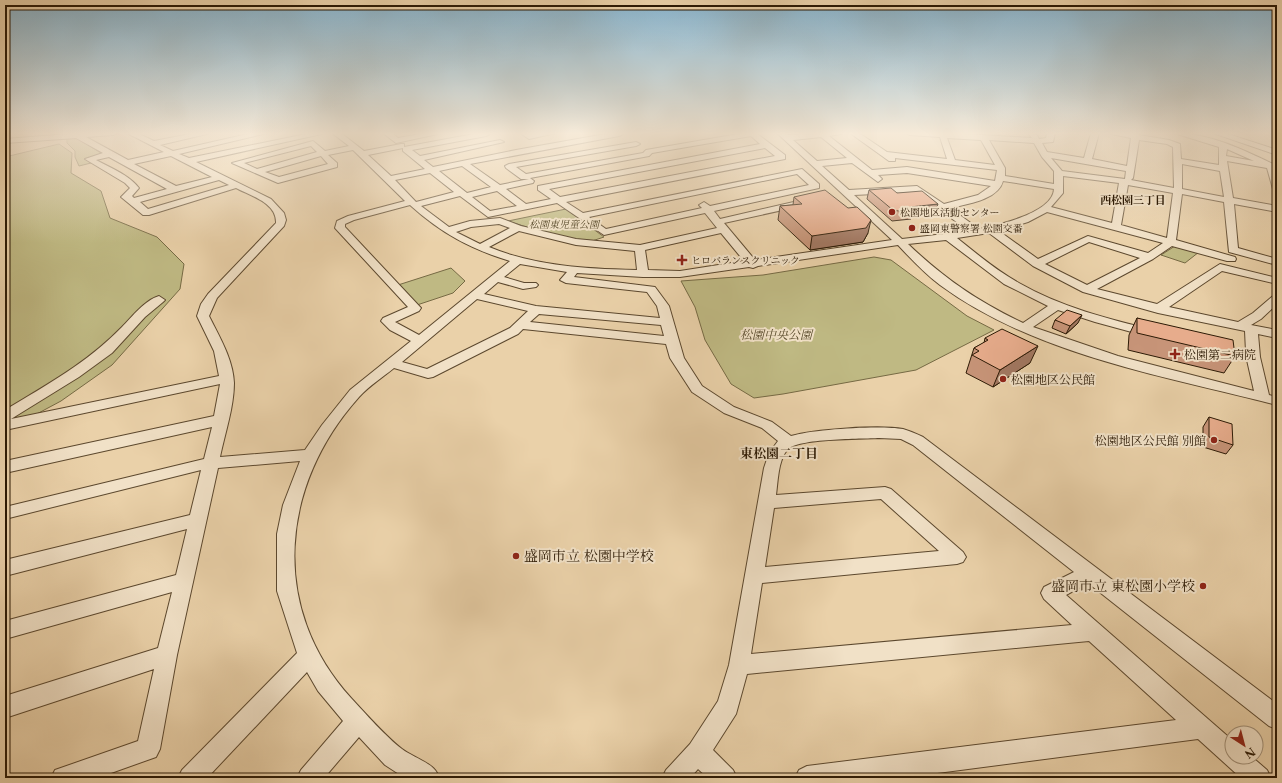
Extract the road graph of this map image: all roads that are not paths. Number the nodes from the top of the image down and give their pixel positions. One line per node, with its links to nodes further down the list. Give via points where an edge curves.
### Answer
1 (1130, 169): 34 (street)
2 (1225, 169): 49 (street)
3 (107, 170): 50 (street, via 128,181 135,188 126,197)
4 (139, 170): 40 (street)
5 (205, 170): 29 (street)
6 (254, 170): 24 (street)
7 (263, 170): 24 (street)
8 (317, 170): 24 (street, via 278,180)
9 (379, 170): 32 (street)
10 (431, 170): 32 (street); 47 (street)
11 (472, 170): 38 (street)
12 (514, 170): 31 (street)
13 (568, 170): 31 (street)
14 (635, 170): 39 (street)
15 (670, 170): 30 (street)
16 (729, 170): 30 (street)
17 (821, 170): 46 (street)
18 (866, 170): 26 (street)
19 (906, 170): 26 (street); 28 (street)
20 (1001, 170): 33 (street)
21 (1055, 170): 27 (street)
22 (1178, 170): 45 (street)
23 (1274, 170): 42 (street)
24 (258, 171)
25 (799, 171): 36 (street); 44 (street)
26 (871, 173): 43 (street)
27 (1058, 173): 34 (street); 37 (street)
28 (948, 176): 33 (street); 41 (street)
29 (220, 177): 35 (street); 40 (street)
30 (679, 177): 44 (street); 51 (street)
31 (527, 178): 38 (street); 39 (street)
32 (389, 179): 53 (street)
33 (999, 181): 37 (street); 55 (street, via 984,196)
34 (1126, 182): 45 (street); 62 (street)
35 (237, 185): 50 (street, via 146,213); 102 (street, via 268,201 282,216 281,224 222,284 207,304 203,316 220,351)
36 (816, 186): 48 (street); 58 (street)
37 (1059, 187): 56 (street)
38 (498, 188): 47 (street); 54 (street)
39 (540, 188): 51 (street)
40 (174, 189): 50 (street)
41 (917, 189): 43 (street); 55 (street)
42 (1277, 189)
43 (890, 191): 46 (street)
44 (693, 192): 58 (street); 59 (street)
45 (1178, 192): 49 (street); 69 (street)
46 (847, 193): 68 (street)
47 (463, 194): 53 (street); 60 (street)
48 (825, 194)
49 (1229, 200): 57 (street); 72 (street)
50 (133, 201)
51 (558, 201): 54 (street); 59 (street)
52 (807, 202): 61 (street)
53 (413, 203): 65 (street); 97 (street, via 351,218 340,223 340,228 415,308 387,321)
54 (525, 207): 60 (street)
55 (944, 207): 66 (street)
56 (1047, 208): 62 (street); 64 (street, via 1028,219)
57 (1277, 209)
58 (708, 210): 59 (street, via 604,232); 61 (street)
59 (581, 216)
60 (490, 218): 63 (street); 65 (street)
61 (721, 226): 71 (street); 77 (street)
62 (1116, 227): 69 (street)
63 (518, 228): 70 (street); 71 (street, via 576,242)
64 (992, 230): 66 (street); 76 (street)
65 (448, 231): 70 (street)
66 (977, 232): 67 (street)
67 (948, 236): 68 (street); 88 (street, via 1017,286)
68 (900, 242): 77 (street); 93 (street, via 948,286)
69 (1171, 242): 72 (street); 73 (street)
70 (481, 247): 74 (street)
71 (640, 248): 80 (street)
72 (1232, 254): 75 (street); 78 (street)
73 (1149, 257): 76 (street, via 1088,239); 84 (street)
74 (517, 261): 79 (street); 81 (street)
75 (1277, 262)
76 (1037, 264): 84 (street)
77 (753, 265): 80 (street, via 680,274)
78 (1220, 267): 82 (street); 89 (street)
79 (574, 270): 80 (street); 91 (street, via 566,280 651,289 663,306)
80 (643, 274)
81 (497, 278): 83 (street, via 523,286); 85 (street)
82 (1277, 282)
83 (532, 285)
84 (1088, 290): 89 (street)
85 (475, 294): 90 (street); 97 (street)
86 (1277, 298): 94 (street)
87 (159, 300): 105 (street, via 141,314 107,350 74,374)
88 (1057, 305): 93 (street); 96 (street, via 1102,321)
89 (1158, 308): 94 (street)
90 (536, 310): 91 (street); 92 (street)
91 (666, 322): 98 (street)
92 (520, 325): 98 (street); 101 (street, via 514,331 428,374)
93 (1023, 328): 103 (street, via 1066,345)
94 (1245, 328): 95 (street); 100 (street)
95 (1277, 334)
96 (1165, 337)
97 (419, 340): 101 (street)
98 (670, 341): 108 (street, via 677,358 697,389 729,410 767,425)
99 (1202, 345): 100 (street)
100 (1253, 357): 103 (street)
101 (392, 363): 109 (street, via 355,393)
102 (226, 379): 106 (street, via 225,401); 107 (street)
103 (1263, 398): 104 (street)
104 (1277, 401)
105 (5, 416)
106 (220, 420): 110 (street); 111 (street)
107 (5, 425)
108 (788, 442): 112 (street, via 777,452); 116 (street, via 802,438 879,432 902,434 918,441)
109 (310, 455): 110 (street); 122 (street, via 292,505 286,534 287,591)
110 (209, 463): 113 (street); 114 (street)
111 (5, 467)
112 (767, 502): 117 (street); 117 (street, via 885,493 957,557)
113 (5, 513)
114 (197, 520): 115 (street); 118 (street)
115 (5, 568)
116 (1090, 573): 120 (street, via 1051,593); 125 (street)
117 (755, 576): 123 (street)
118 (183, 581): 119 (street); 121 (street)
119 (5, 630)
120 (1093, 632): 123 (street); 127 (street)
121 (167, 655): 124 (street); 131 (street, via 148,749)
122 (308, 656): 126 (street, via 326,684); 132 (street)
123 (739, 665): 129 (street, via 728,706)
124 (5, 707)
125 (1277, 718)
126 (358, 721): 133 (street); 134 (street, via 393,757)
127 (1200, 728): 128 (street); 137 (street)
128 (1224, 748)
129 (698, 752): 135 (street); 136 (street)
130 (1244, 765): 138 (street)
131 (63, 778)
132 (190, 778)
133 (309, 778)
134 (427, 778)
135 (674, 778)
136 (725, 778)
137 (808, 778)
138 (1259, 778)

